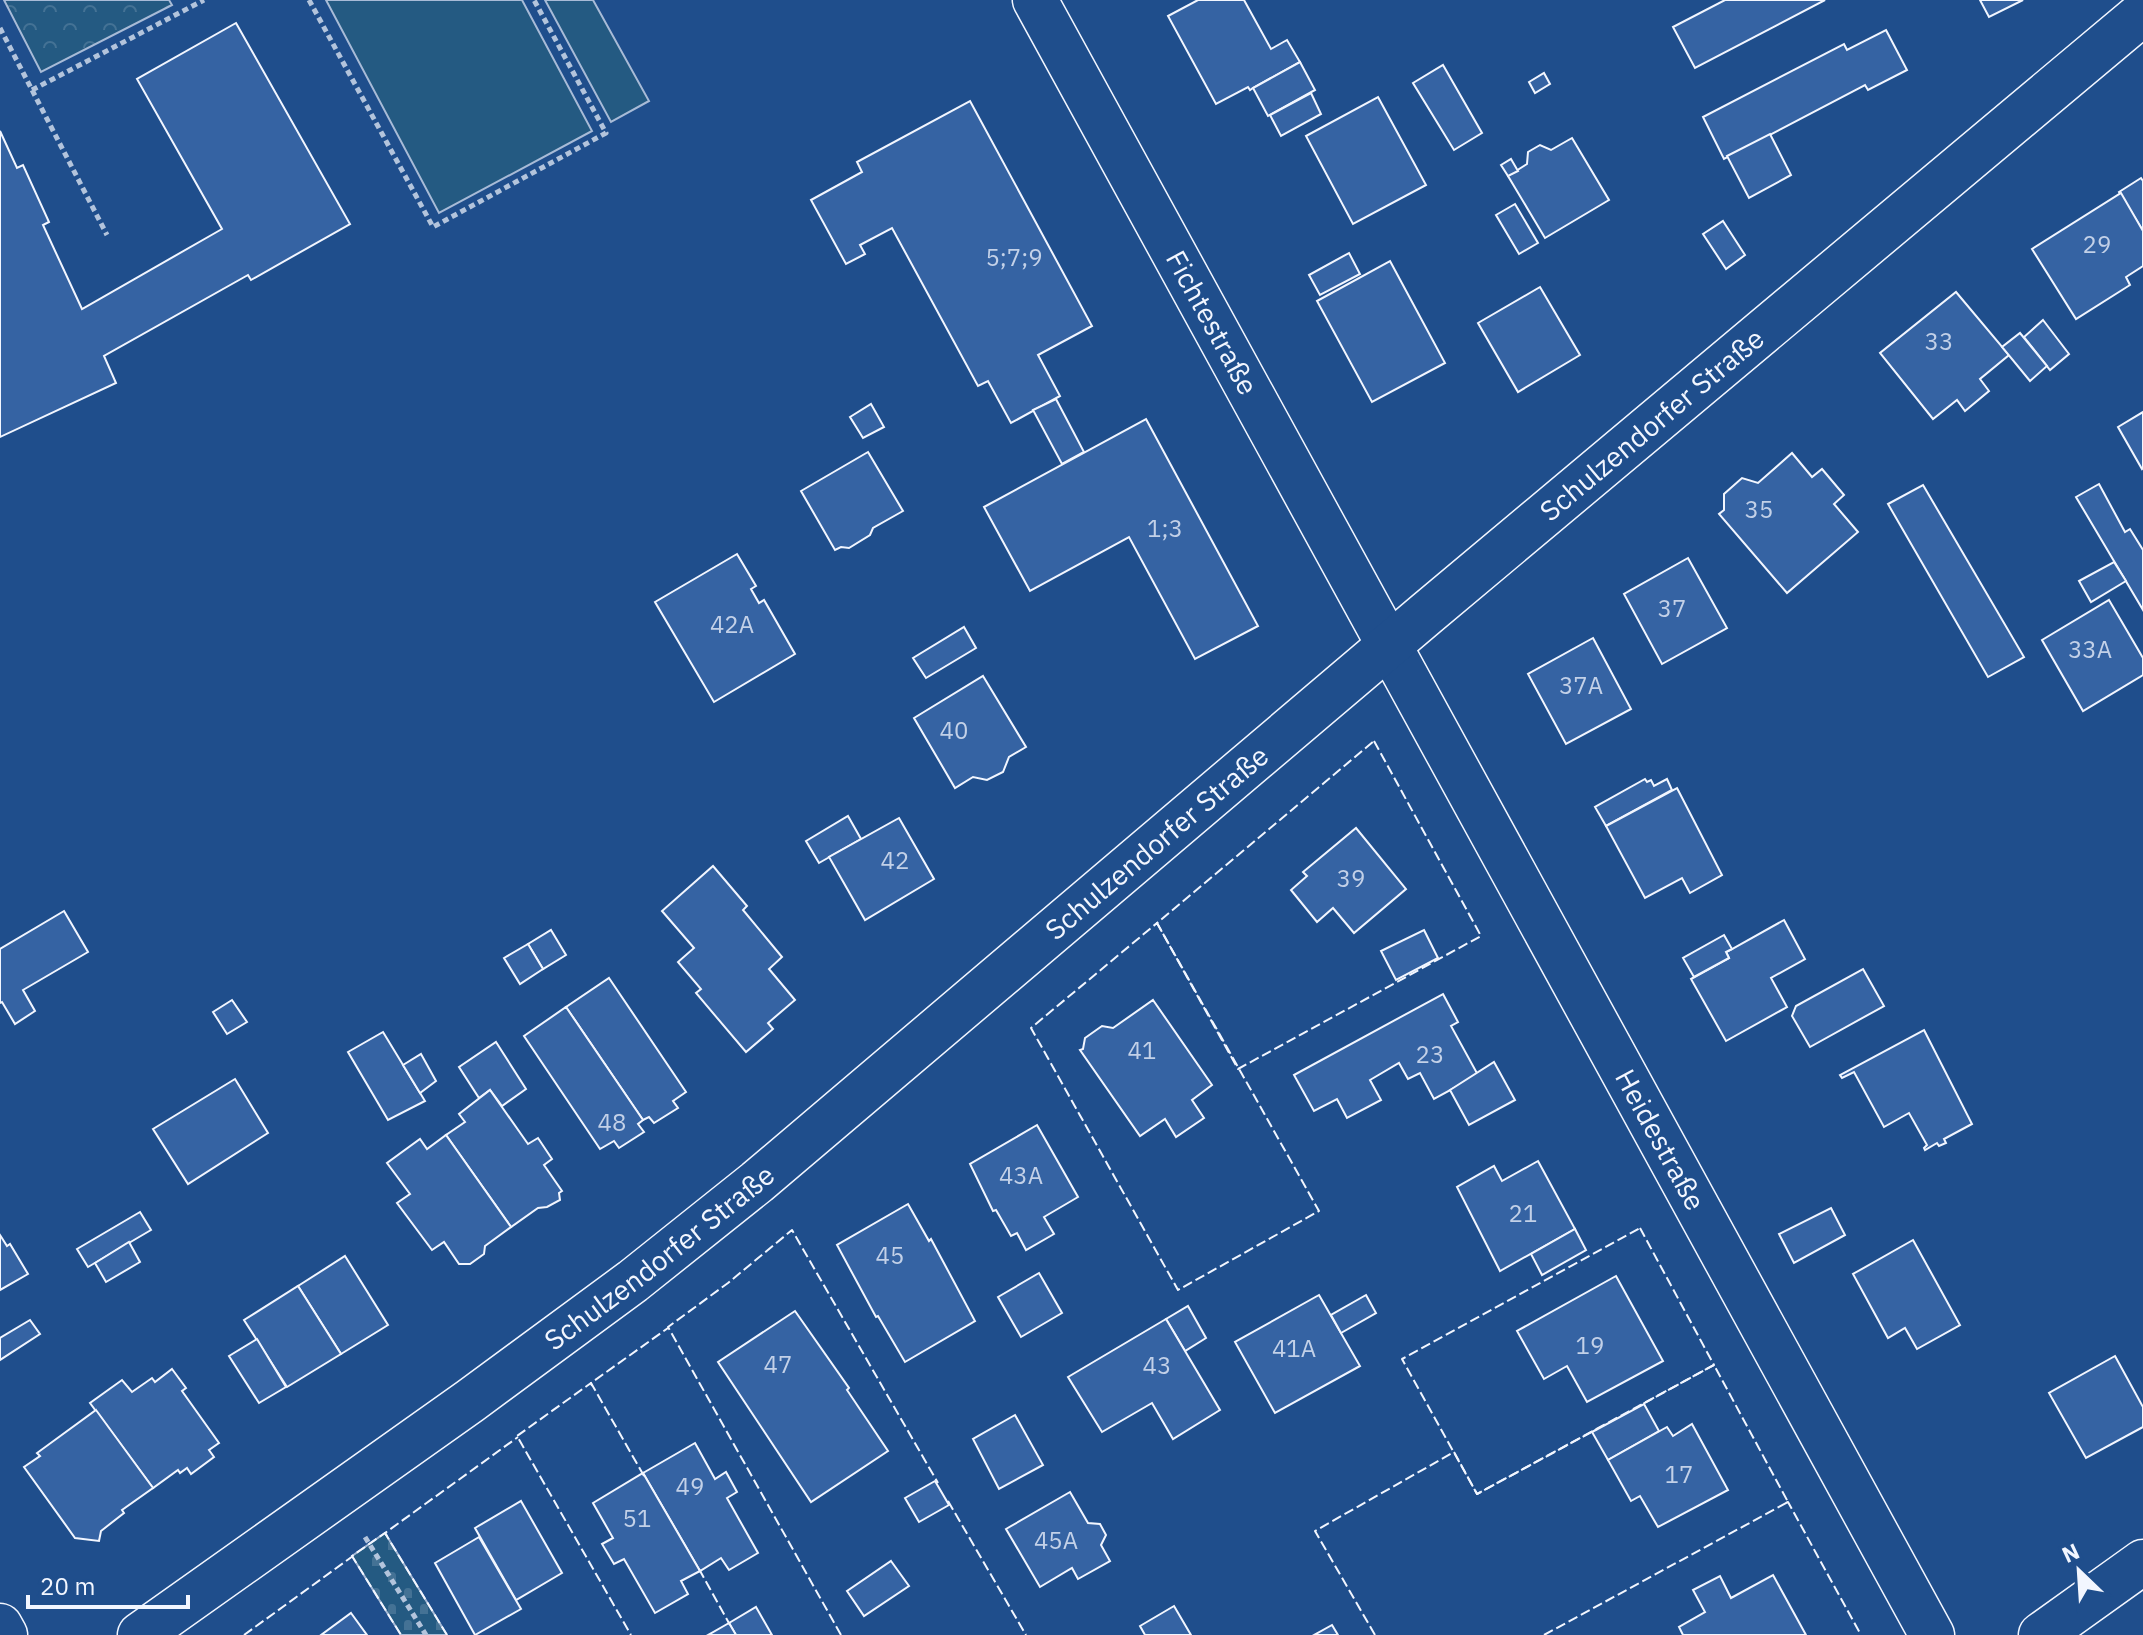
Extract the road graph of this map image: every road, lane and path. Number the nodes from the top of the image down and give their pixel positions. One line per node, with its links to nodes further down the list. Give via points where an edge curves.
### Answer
1 (183, 0): 6 (path)
2 (204, 0): 6 (path)
3 (309, 0): 4 (path, via 433,227 606,133)
4 (534, 0)
5 (1035, 0): 11 (street, Fichtestraße)
6 (188, 8): 9 (path)
7 (2143, 13): 11 (street, Schulzendorfer Straße)
8 (0, 28): 9 (path)
9 (32, 90): 10 (path)
10 (107, 235)
11 (1390, 644): 16 (street, Schulzendorfer Straße, via 757,1182 645,1271); 18 (street, Heidestraße)
12 (364, 1536): 17 (path)
13 (2143, 1562): 19 (street)
14 (0, 1626): 15 (street)
15 (5, 1635)
16 (140, 1635)
17 (426, 1635)
18 (1932, 1635)
19 (2041, 1635)

